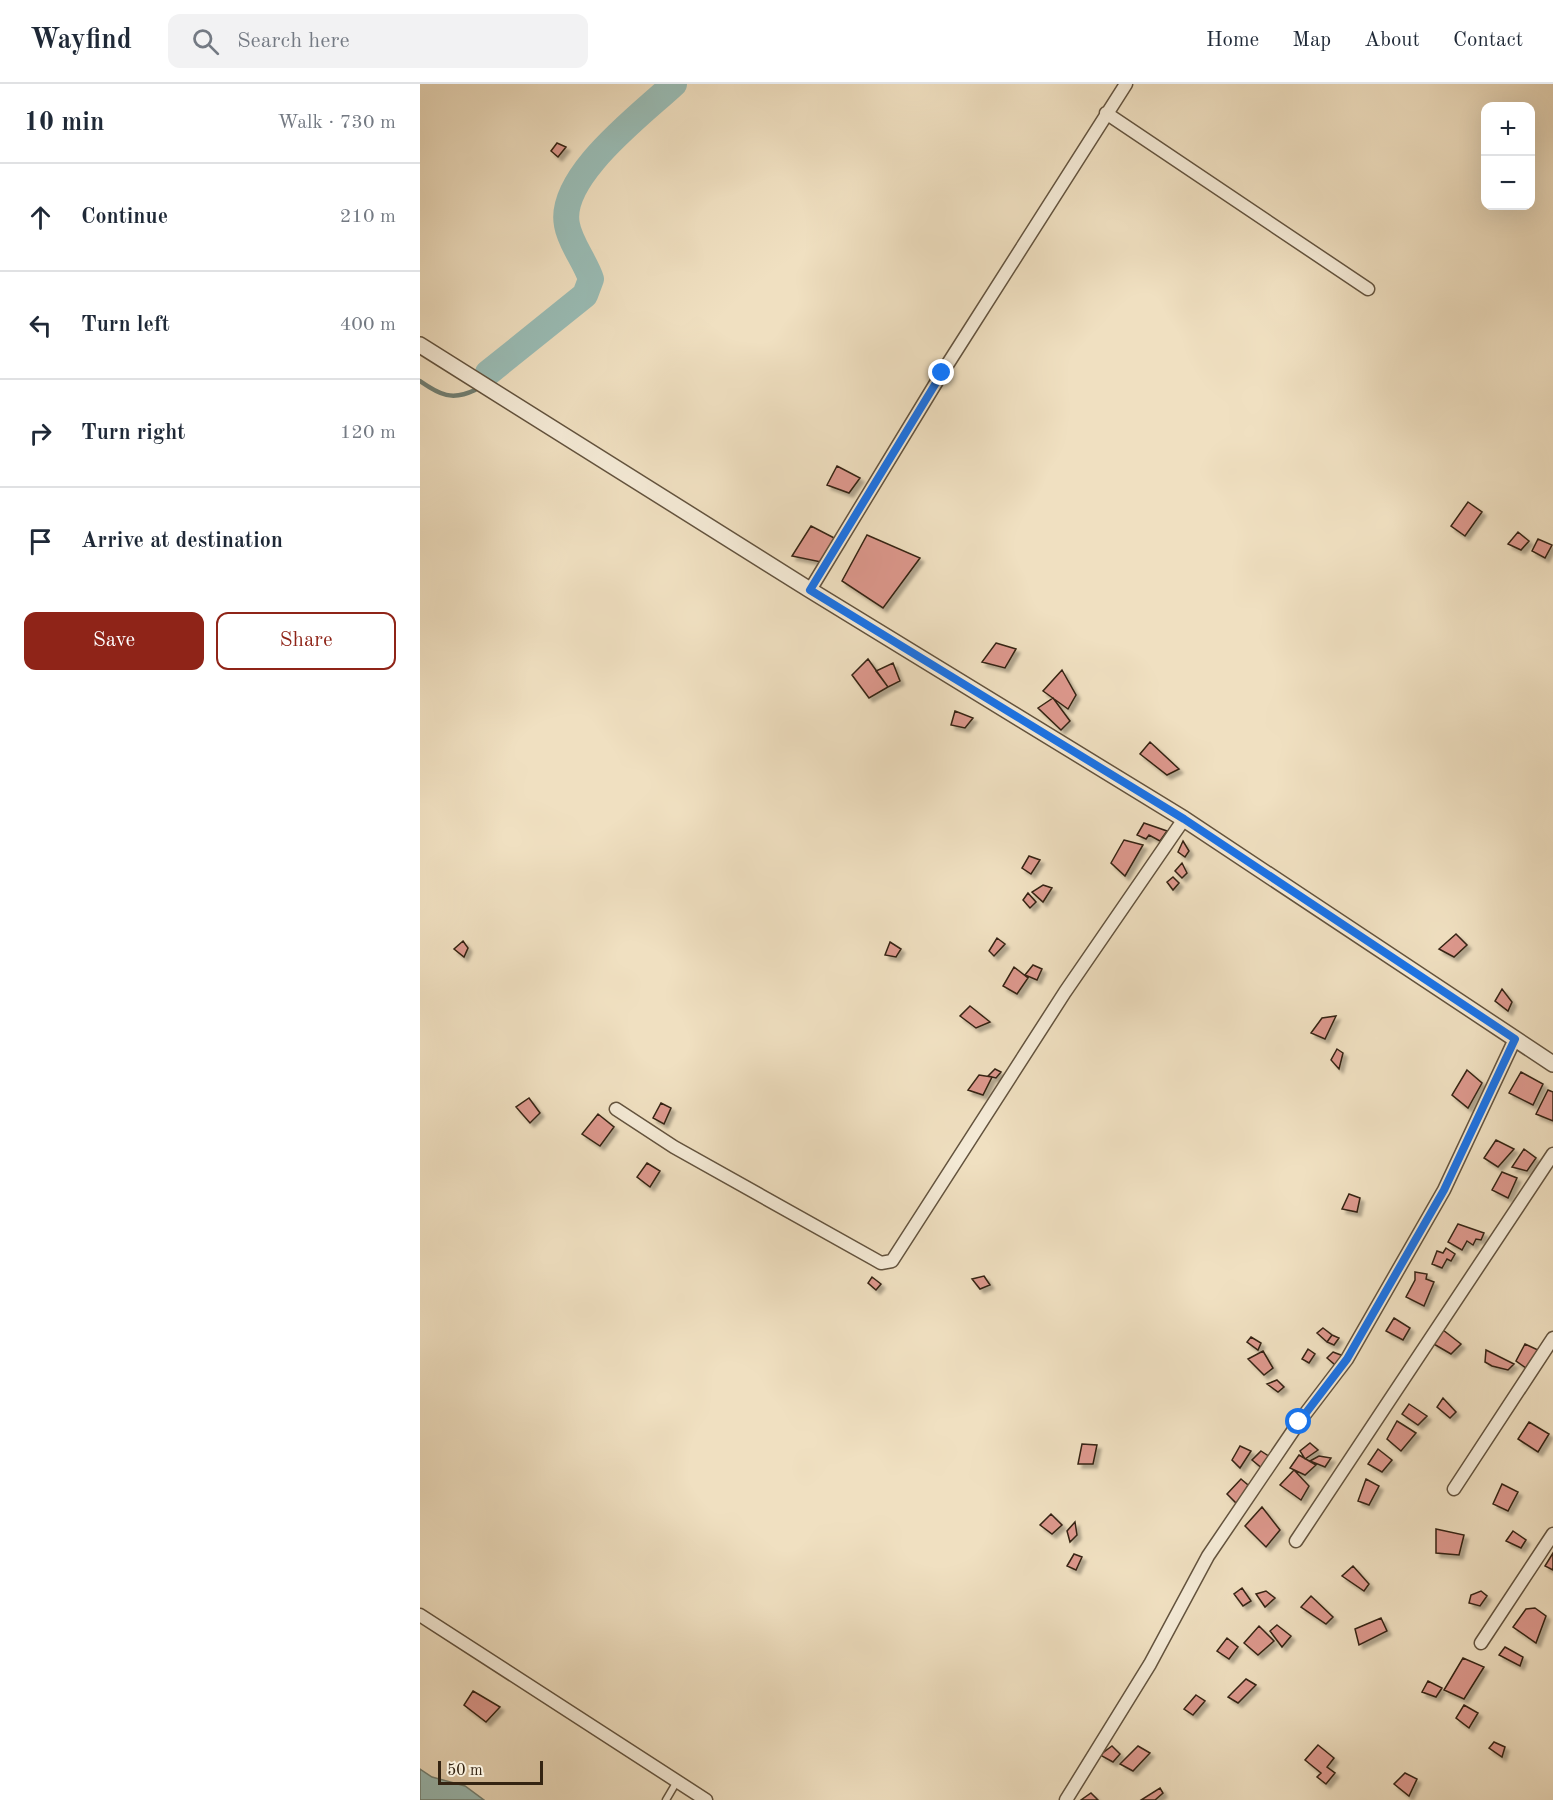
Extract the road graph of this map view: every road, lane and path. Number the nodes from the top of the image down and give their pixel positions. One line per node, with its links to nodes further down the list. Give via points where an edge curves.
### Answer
1 (1126, 84): 2 (street)
2 (1106, 113): 3 (street); 5 (street)
3 (1368, 290)
4 (420, 345): 5 (street)
5 (810, 590): 6 (street)
6 (1184, 819): 7 (street); 9 (street, via 1065,992 892,1261 881,1263 674,1148)
7 (1515, 1039): 8 (street); 20 (street, via 1444,1190 1347,1359 1208,1556 1172,1627)
8 (1553, 1064)
9 (616, 1109)
10 (1553, 1154): 14 (street)
11 (1553, 1338): 12 (street)
12 (1454, 1489)
13 (1553, 1533): 16 (street)
14 (1296, 1541)
15 (420, 1615): 17 (street)
16 (1480, 1643)
17 (676, 1783): 18 (lane); 19 (street)
18 (666, 1800)
19 (706, 1800)
20 (1066, 1800)

